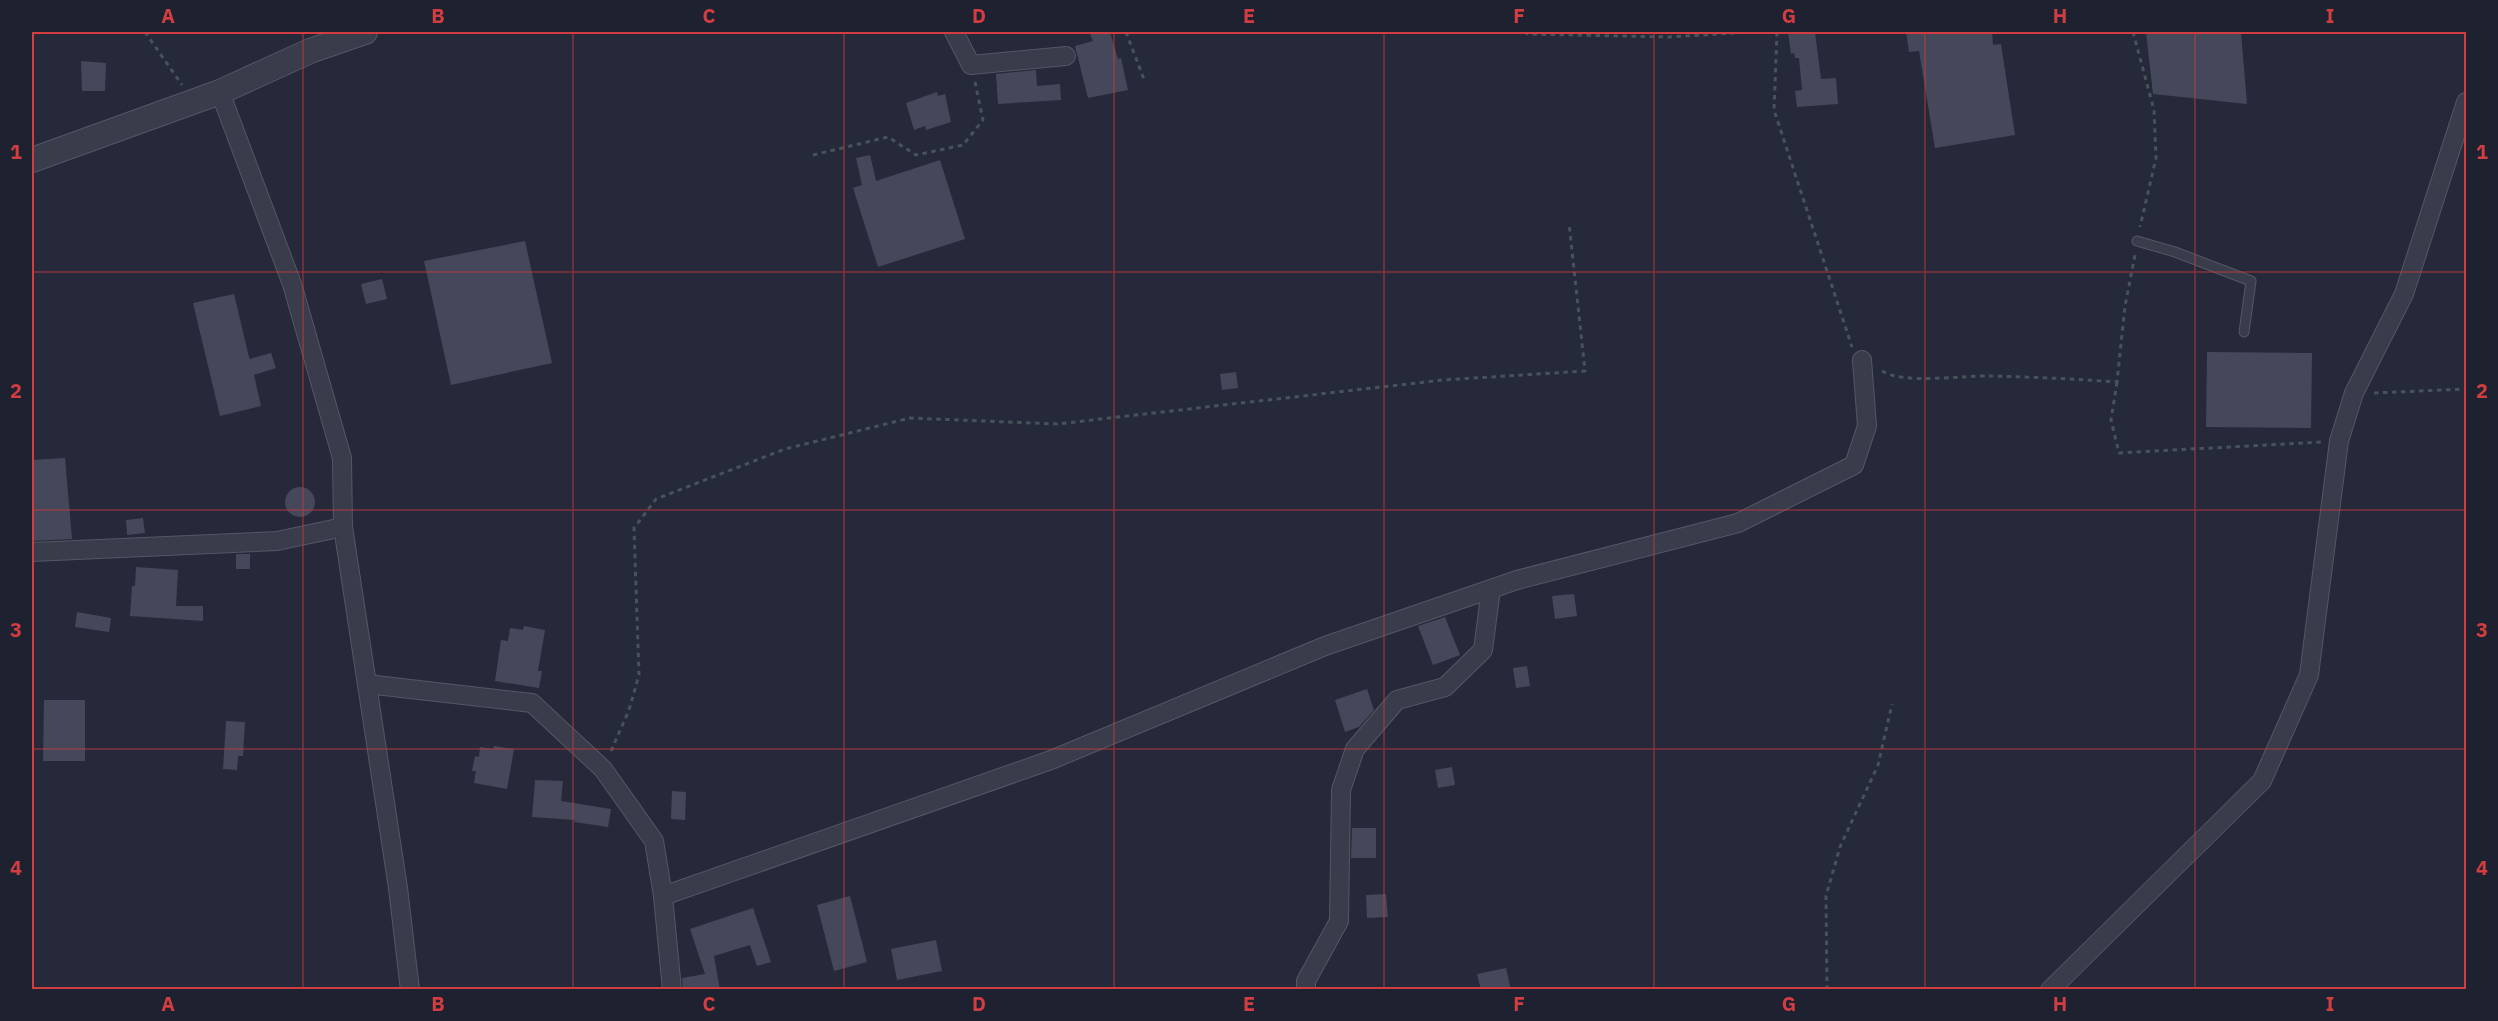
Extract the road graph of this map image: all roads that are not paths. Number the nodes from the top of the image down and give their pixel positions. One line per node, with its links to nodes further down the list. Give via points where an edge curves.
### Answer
1 (365, 32): 4 (street, via 310,51)
2 (954, 32): 3 (street, via 971,65)
3 (1066, 56)
4 (220, 92): 6 (street); 10 (street, via 292,284 342,458)
5 (2466, 102): 18 (street, via 2404,294 2354,393 2339,441 2309,675 2262,781)
6 (32, 160)
7 (2137, 241): 8 (lane, via 2250,281)
8 (2244, 332)
9 (1862, 360): 12 (street, via 1867,426 1854,465 1738,523)
10 (343, 527): 11 (street, via 277,541); 13 (street)
11 (32, 552)
12 (1491, 589): 14 (street, via 1325,646 1051,760); 17 (street, via 1483,650 1444,687 1397,700 1355,749 1341,790 1339,921 1306,981)
13 (367, 684): 14 (street, via 532,703 603,769 654,841); 15 (street)
14 (663, 896): 16 (street)
15 (410, 990)
16 (672, 990)
17 (1306, 990)
18 (2050, 990)

